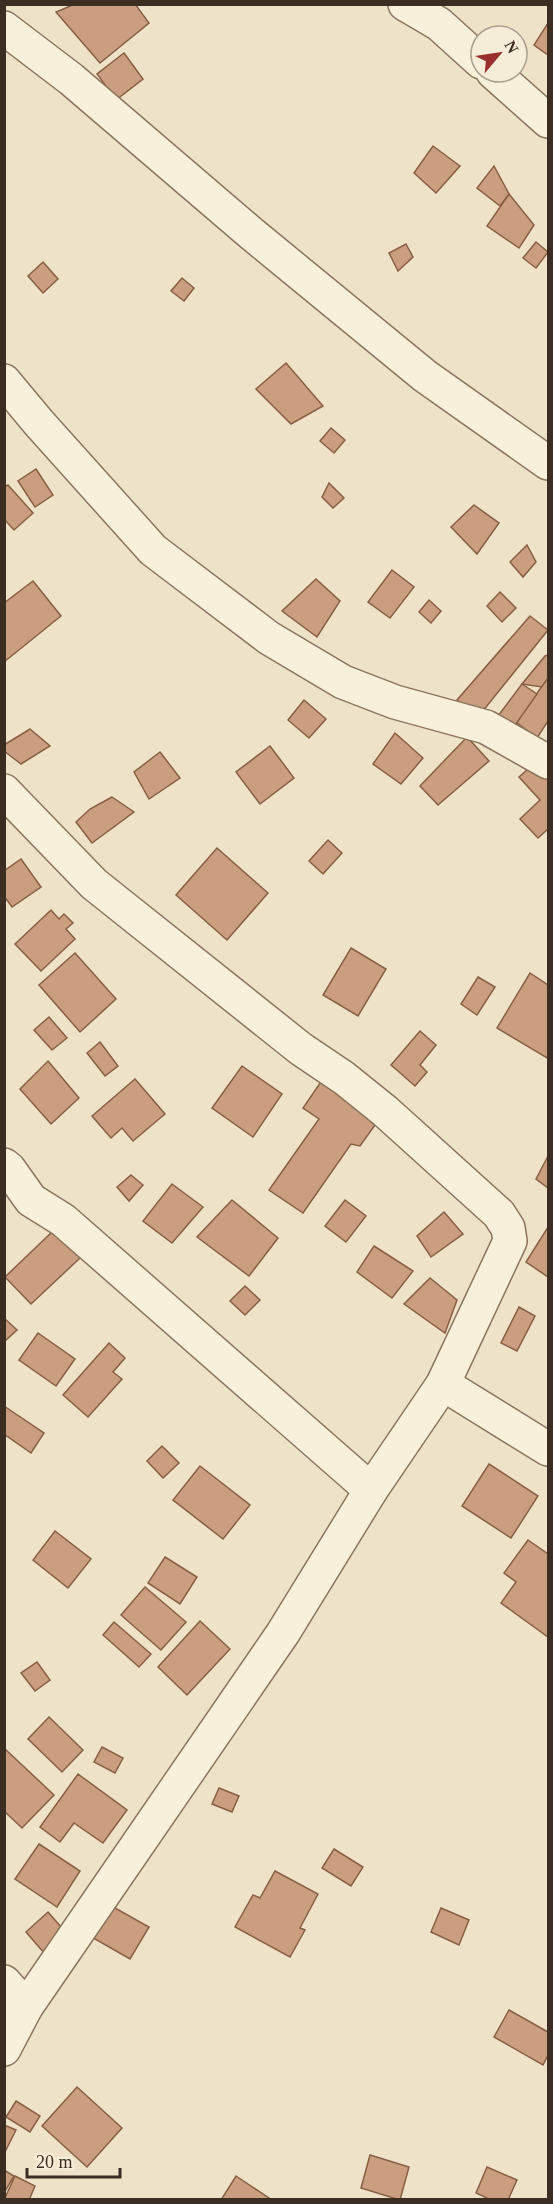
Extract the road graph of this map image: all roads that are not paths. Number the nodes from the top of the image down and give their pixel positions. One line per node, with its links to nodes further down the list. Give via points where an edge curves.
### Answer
1 (405, 4): 3 (street, via 439,24)
2 (4, 28): 7 (street, via 71,79 425,376)
3 (469, 51)
4 (509, 84): 5 (street)
5 (546, 111)
6 (4, 381): 8 (street, via 153,550 269,638 343,682 395,702 486,727)
7 (549, 463)
8 (549, 762)
9 (4, 791): 11 (street, via 94,884 385,1111 499,1214 508,1228 510,1241)
10 (4, 1165): 13 (street, via 31,1200 63,1220)
11 (443, 1384): 12 (street); 13 (street)
12 (549, 1449)
13 (371, 1490): 15 (street, via 283,1633)
14 (4, 1982): 15 (street)
15 (26, 2007): 16 (street)
16 (4, 2049)

